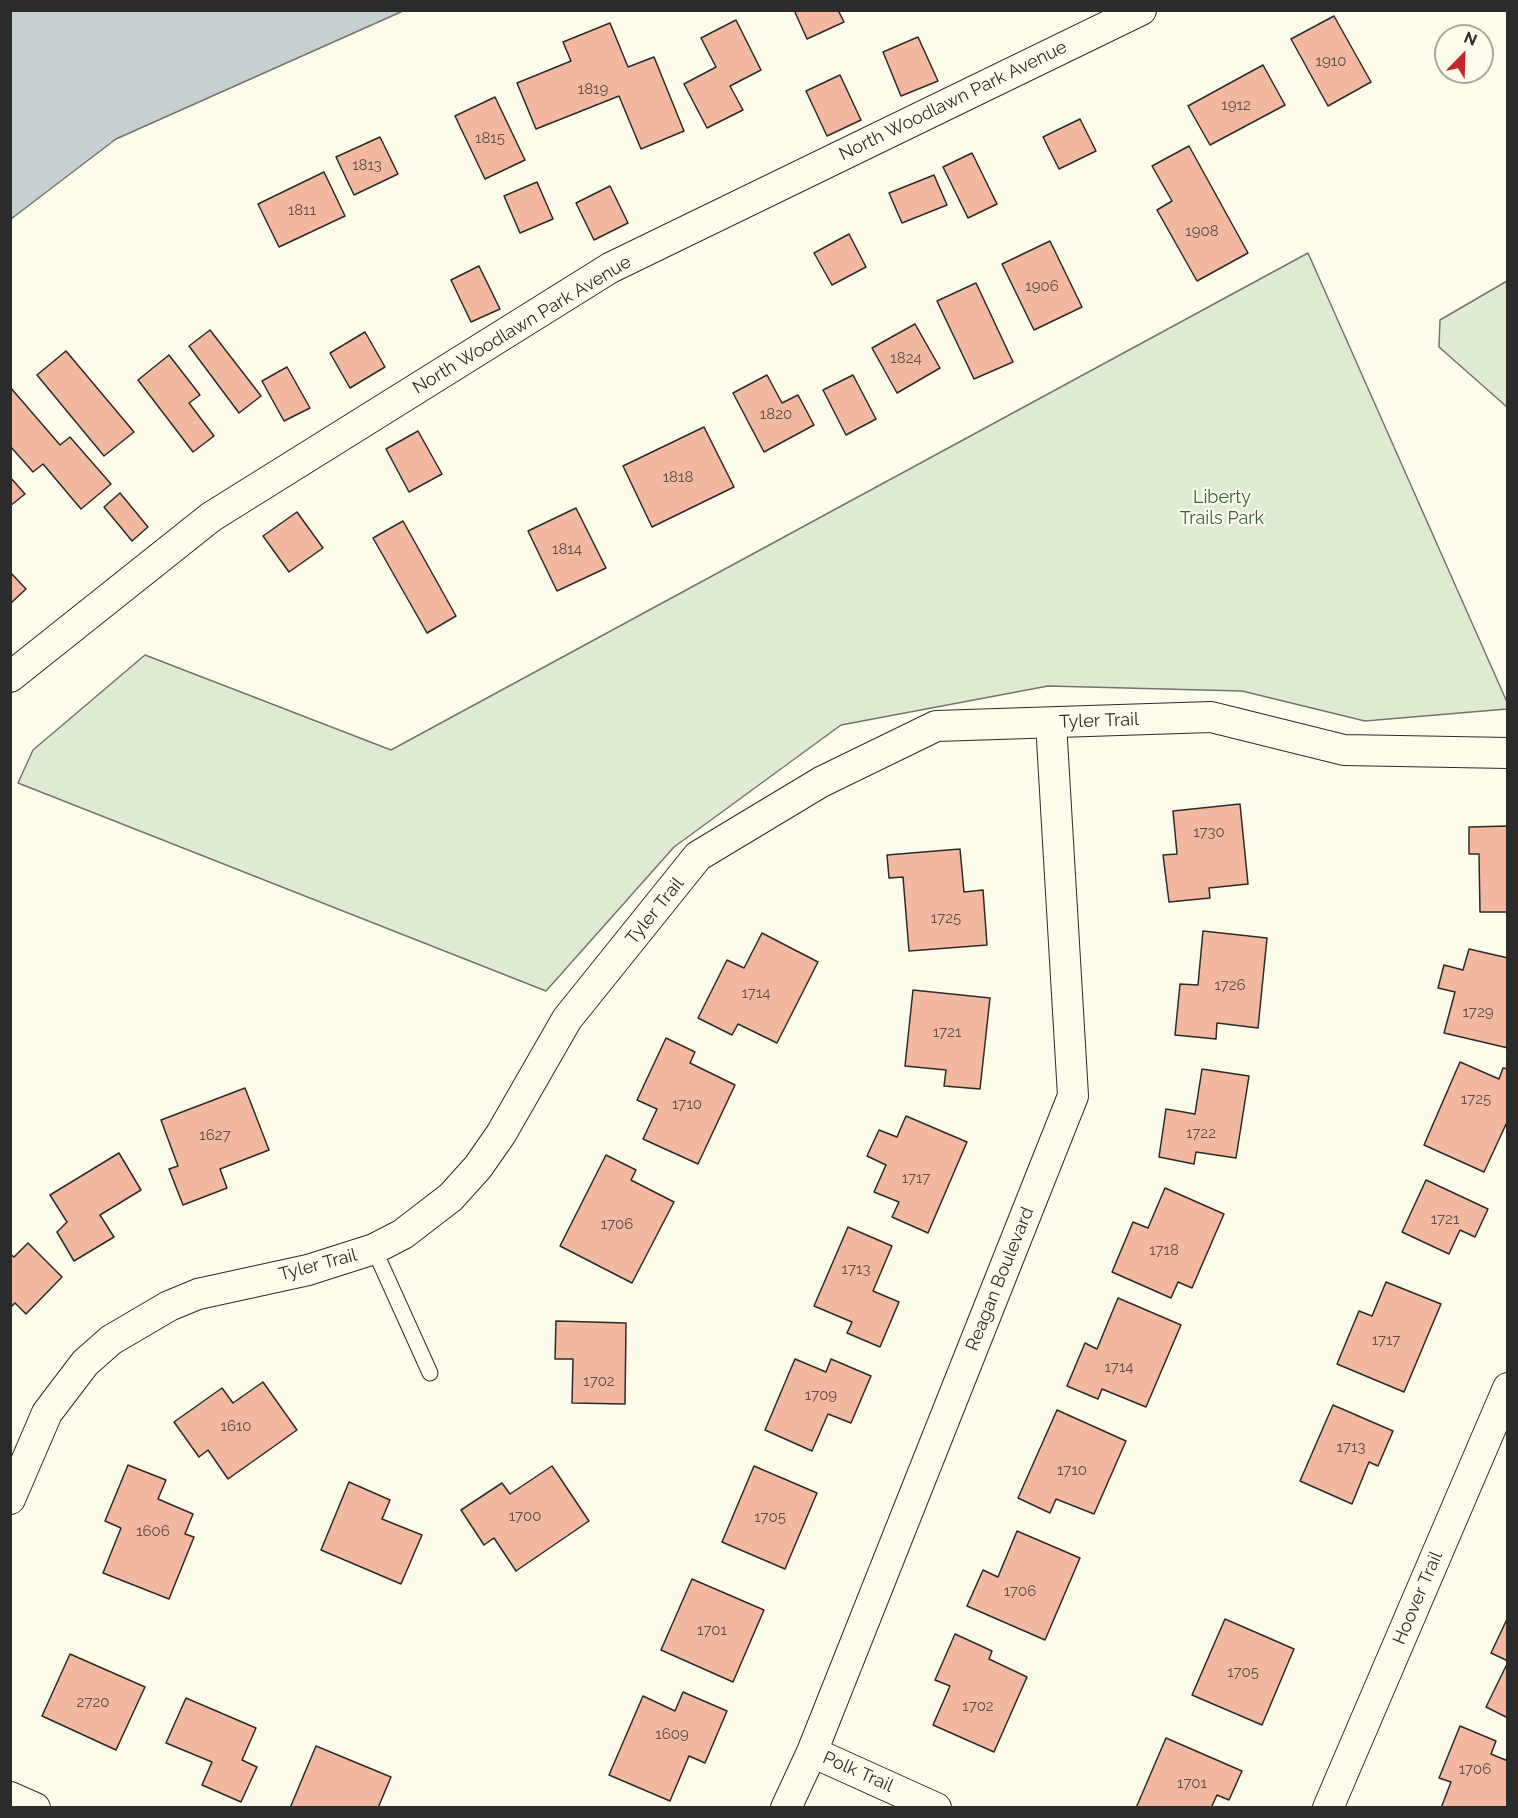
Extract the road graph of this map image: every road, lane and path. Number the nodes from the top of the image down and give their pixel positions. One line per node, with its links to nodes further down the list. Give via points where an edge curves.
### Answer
1 (1141, 10): 2 (street, North Woodlawn Park Avenue, via 610,268 211,518)
2 (10, 677)
3 (1051, 723): 4 (street, Tyler Trail, via 1210,717 1344,750); 5 (street, Tyler Trail, via 936,726 821,782 698,856 567,1019 478,1167 429,1216); 9 (street, Reagan Boulevard, via 1073,1096)
4 (1508, 753)
5 (374, 1249): 6 (lane); 8 (street, Tyler Trail, via 308,1270 198,1294 111,1340 85,1362 47,1413)
6 (430, 1373)
7 (1508, 1388): 14 (street, Hoover Trail)
8 (10, 1498)
9 (812, 1752): 12 (street, Reagan Boulevard); 13 (street, Polk Trail)
10 (10, 1797): 11 (street)
11 (35, 1808)
12 (786, 1808)
13 (936, 1808)
14 (1328, 1808)

